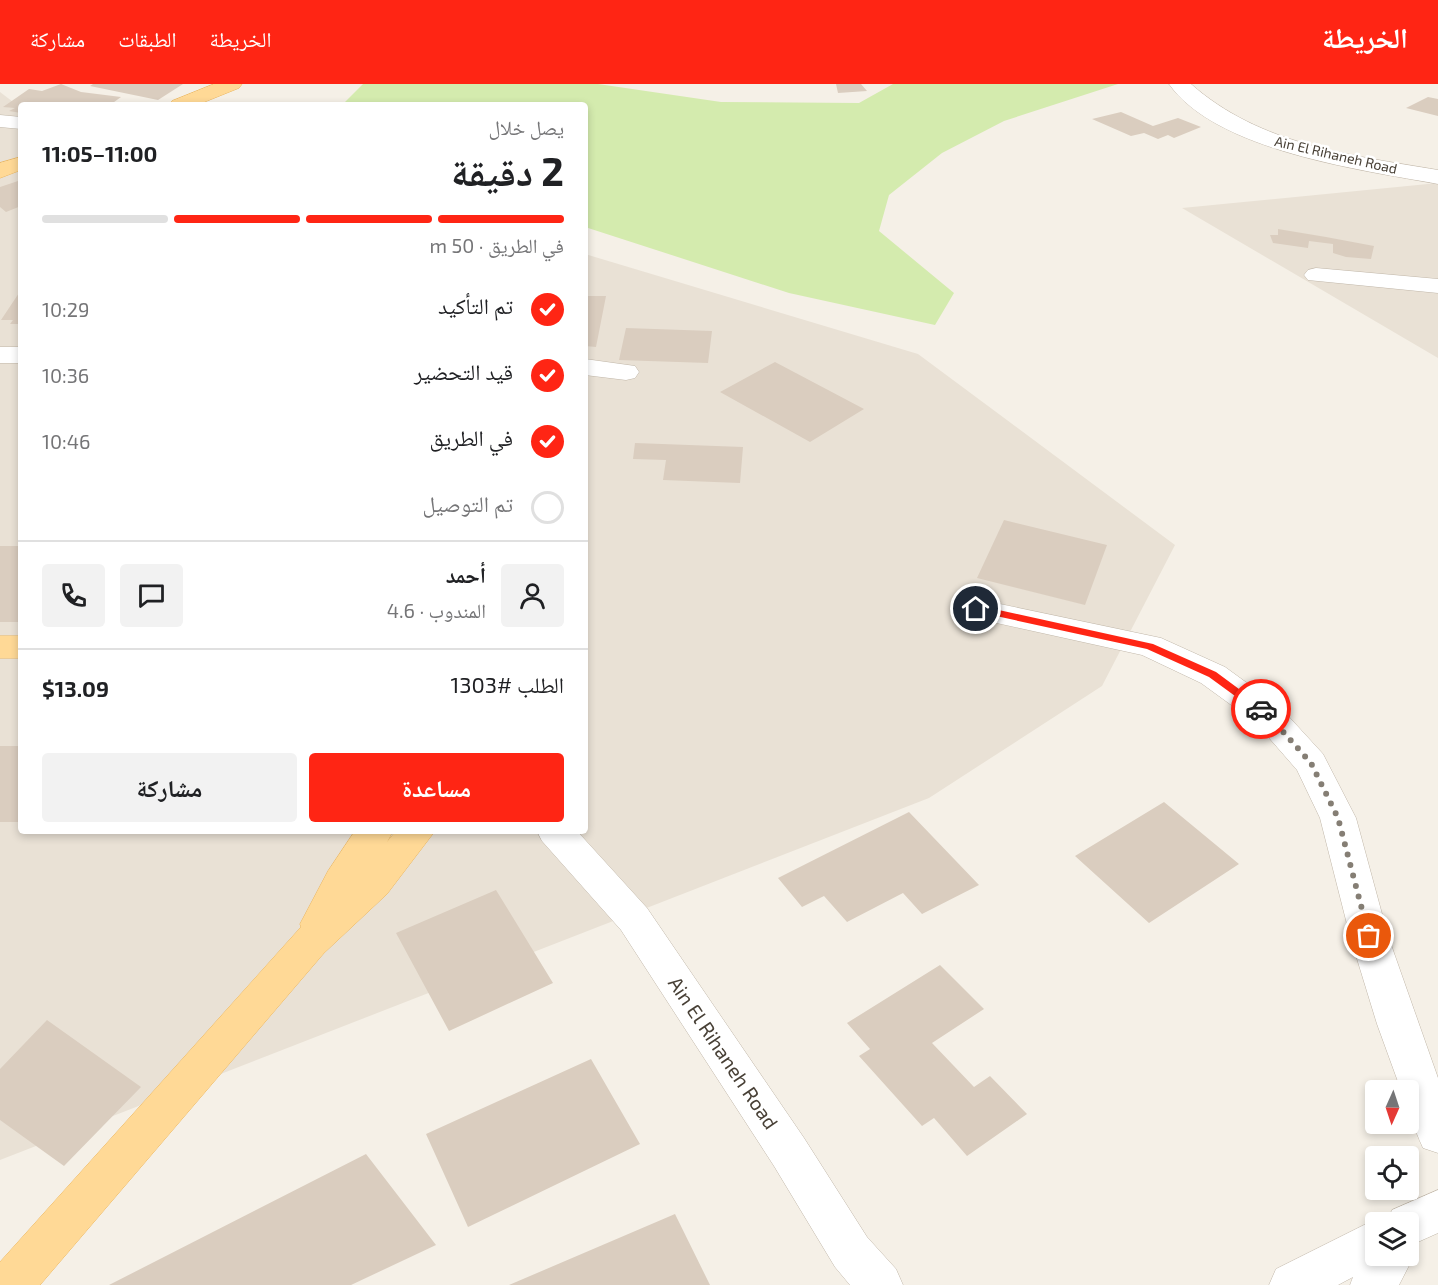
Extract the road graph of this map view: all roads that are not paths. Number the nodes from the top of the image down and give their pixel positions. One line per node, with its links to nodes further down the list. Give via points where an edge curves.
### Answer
1 (232, 84): 3 (main road)
2 (1179, 84): 8 (street, Ain El Rihaneh Road, via 1217,117 1263,137 1327,156)
3 (187, 102)
4 (0, 121): 5 (street)
5 (18, 123)
6 (18, 164): 7 (main road)
7 (0, 171)
8 (1438, 177)
9 (1316, 275): 10 (street)
10 (1438, 286)
11 (0, 355): 12 (street)
12 (18, 355)
13 (588, 367): 14 (street)
14 (626, 372)
15 (976, 609): 22 (street, via 1150,646 1213,675 1268,715 1311,763 1338,818 1369,936)
16 (0, 647): 17 (main road)
17 (18, 647)
18 (373, 834): 21 (main road, via 341,881)
19 (415, 834): 21 (main road, via 374,884)
20 (558, 834): 28 (street, Ain El Rihaneh Road, via 634,919 789,1152 850,1252)
21 (310, 942): 27 (main road)
22 (1438, 1134)
23 (1438, 1211): 24 (street)
24 (1419, 1220)
25 (1365, 1247): 29 (street)
26 (1385, 1266): 30 (street)
27 (10, 1285)
28 (880, 1285)
29 (1292, 1285)
30 (1373, 1285)

